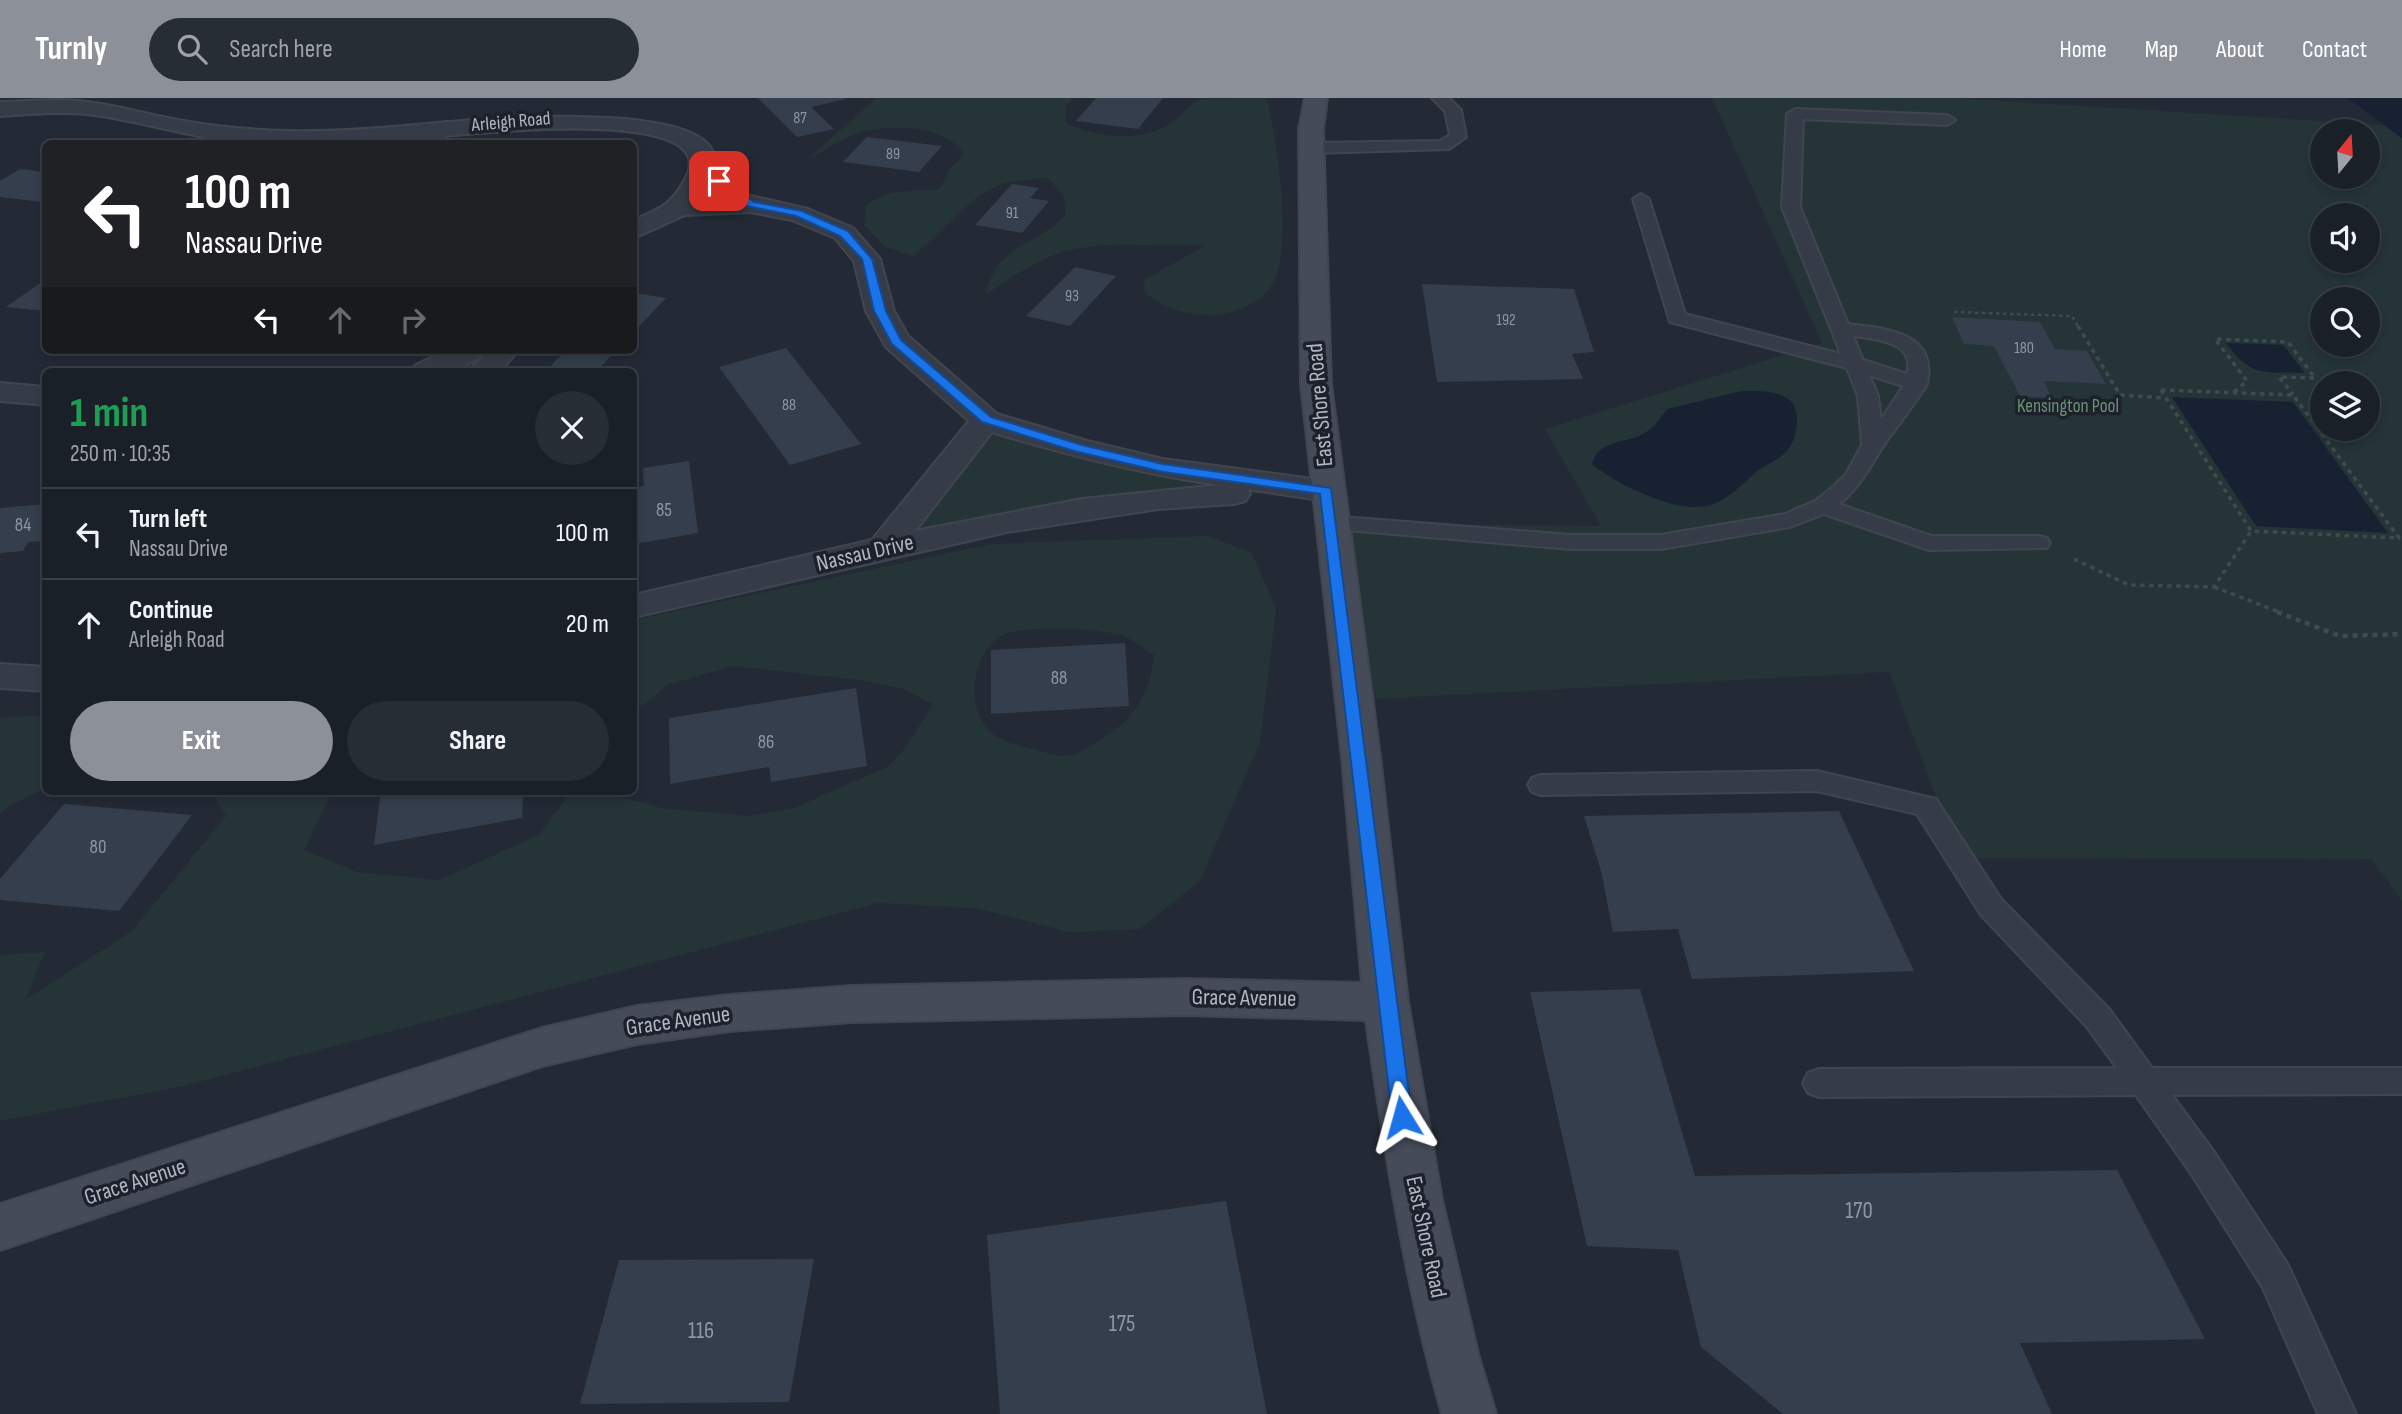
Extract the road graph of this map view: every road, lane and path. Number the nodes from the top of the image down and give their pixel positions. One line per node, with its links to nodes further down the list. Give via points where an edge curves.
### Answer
1 (1316, 98): 6 (main road, East Shore Road)
2 (1440, 98): 6 (lane, via 1453,110 1458,137 1443,146)
3 (0, 109): 5 (street, Arleigh Road, via 86,107 178,127 253,136)
4 (1947, 120): 13 (lane, via 1795,114 1791,207)
5 (439, 135): 7 (street, Arleigh Road, via 547,117 626,117 653,121 691,137 699,146)
6 (1312, 148): 28 (main road, East Shore Road, via 1314,345)
7 (703, 170): 9 (street); 10 (street)
8 (1641, 199): 16 (lane, via 1677,318)
9 (751, 204): 10 (street); 25 (street, via 799,214 844,233 867,259 880,311 896,341)
10 (692, 207): 11 (street)
11 (637, 229)
12 (1954, 312): 24 (path, via 2072,316 2120,396)
13 (1843, 330): 16 (lane); 19 (lane, via 1882,334 1908,343 1919,358)
14 (462, 354): 17 (street)
15 (501, 354): 18 (street)
16 (1856, 364): 19 (lane); 26 (lane, via 1868,396)
17 (432, 368)
18 (487, 368)
19 (1917, 383): 26 (lane)
20 (0, 392): 23 (street)
21 (2234, 393): 22 (path); 22 (path, via 2247,381 2215,339 2288,342 2315,378 2279,377); 24 (path, via 2161,390)
22 (2293, 395): 29 (path, via 2399,538)
23 (42, 396)
24 (2166, 398): 29 (path)
25 (986, 420): 28 (street, via 1079,449); 31 (street)
26 (1873, 445): 27 (lane, via 1855,477)
27 (1823, 506): 28 (lane, via 1759,527 1637,543 1571,542); 30 (lane, via 1929,544)
28 (1328, 507): 31 (street, Nassau Drive, via 1188,496); 38 (main road, East Shore Road, via 1361,757)
29 (2251, 531): 32 (path)
30 (2039, 543): 32 (path, via 2129,585)
31 (884, 548): 33 (street, Nassau Drive)
32 (2214, 587): 34 (path, via 2340,636)
33 (637, 605)
34 (2402, 634)
35 (0, 676): 36 (street)
36 (42, 679)
37 (1541, 785): 40 (lane, via 1817,781 1926,806 1990,907 2098,1018)
38 (1386, 1002): 42 (main road, Grace Avenue, via 1186,997 852,1004 637,1025 542,1047); 43 (main road, East Shore Road, via 1417,1199)
39 (2402, 1081): 40 (lane)
40 (2144, 1082): 41 (lane); 44 (lane, via 2276,1277)
41 (1819, 1083)
42 (0, 1227)
43 (1469, 1414)
44 (2337, 1414)

